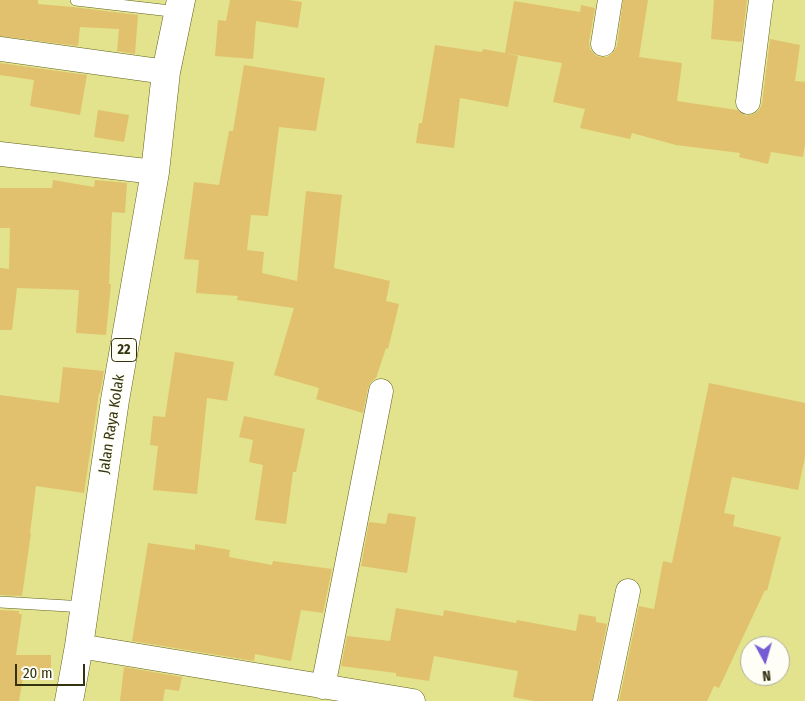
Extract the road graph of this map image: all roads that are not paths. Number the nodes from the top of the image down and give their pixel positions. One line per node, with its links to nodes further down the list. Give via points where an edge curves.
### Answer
1 (76, 0): 4 (lane)
2 (610, 0): 5 (street)
3 (761, 0): 8 (street)
4 (180, 6): 7 (highway, Jalan Raya Kolak / 22)
5 (603, 44)
6 (0, 49): 7 (street)
7 (166, 72): 10 (highway, Jalan Raya Kolak / 22)
8 (748, 102)
9 (0, 154): 10 (street)
10 (155, 172): 14 (highway, Jalan Raya Kolak / 22, via 115,400)
11 (381, 391): 16 (street)
12 (628, 591): 19 (street)
13 (0, 602): 14 (lane)
14 (85, 607): 15 (highway, Jalan Raya Kolak / 22)
15 (79, 646): 16 (street); 17 (highway, Jalan Raya Kolak / 22)
16 (323, 687): 18 (street)
17 (69, 701)
18 (413, 701)
19 (605, 701)

